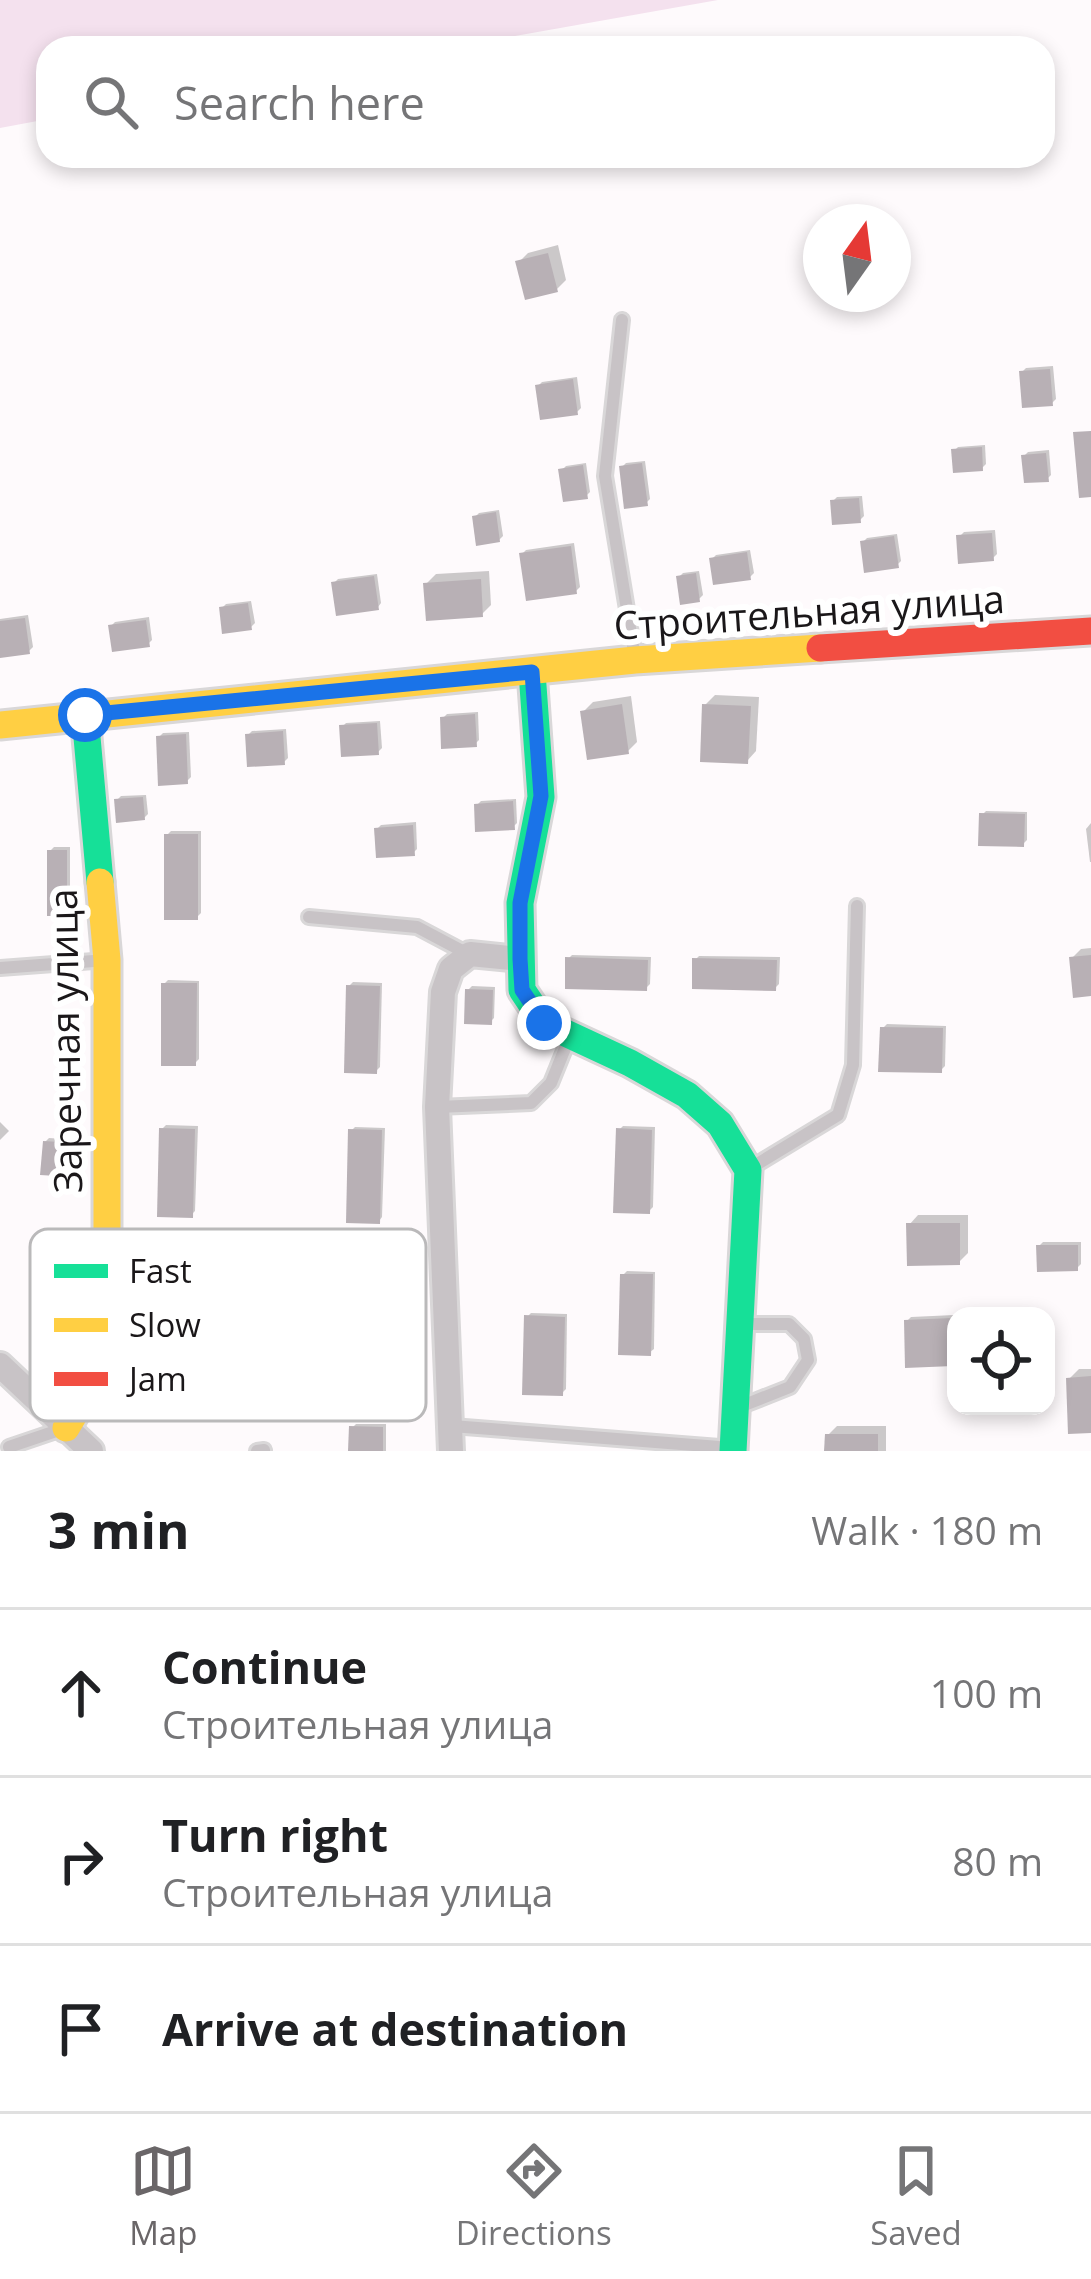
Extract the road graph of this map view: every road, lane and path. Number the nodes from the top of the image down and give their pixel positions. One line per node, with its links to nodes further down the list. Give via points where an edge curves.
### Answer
1 (622, 320): 3 (lane, via 605,476)
2 (1091, 631): 3 (street, Строительная улица)
3 (635, 659): 4 (street, Строительная улица)
4 (532, 672): 5 (street, Строительная улица); 10 (street, via 541,796 520,903)
5 (85, 715): 6 (street, Строительная улица); 11 (street, Заречная улица)
6 (0, 725)
7 (857, 906): 15 (lane, via 854,1065 838,1115)
8 (309, 917): 9 (lane, via 417,927)
9 (470, 954): 10 (street); 14 (street, via 442,992)
10 (520, 959): 13 (street, via 522,990 544,1023)
11 (106, 960): 12 (lane); 16 (street, Заречная улица)
12 (0, 968)
13 (570, 1037): 14 (lane, via 551,1083 531,1103); 15 (street, via 687,1095 720,1124)
14 (437, 1107): 24 (street)
15 (748, 1170): 17 (street)
16 (107, 1229)
17 (740, 1324): 20 (street); 20 (lane, via 789,1324 808,1360 790,1387)
18 (0, 1365): 19 (street)
19 (30, 1394)
20 (735, 1408): 26 (street)
21 (59, 1421): 23 (street)
22 (70, 1421): 23 (street, Заречная улица)
23 (66, 1428): 25 (lane); 27 (street)
24 (451, 1439): 26 (lane)
25 (10, 1447)
26 (733, 1450)
27 (91, 1451)

